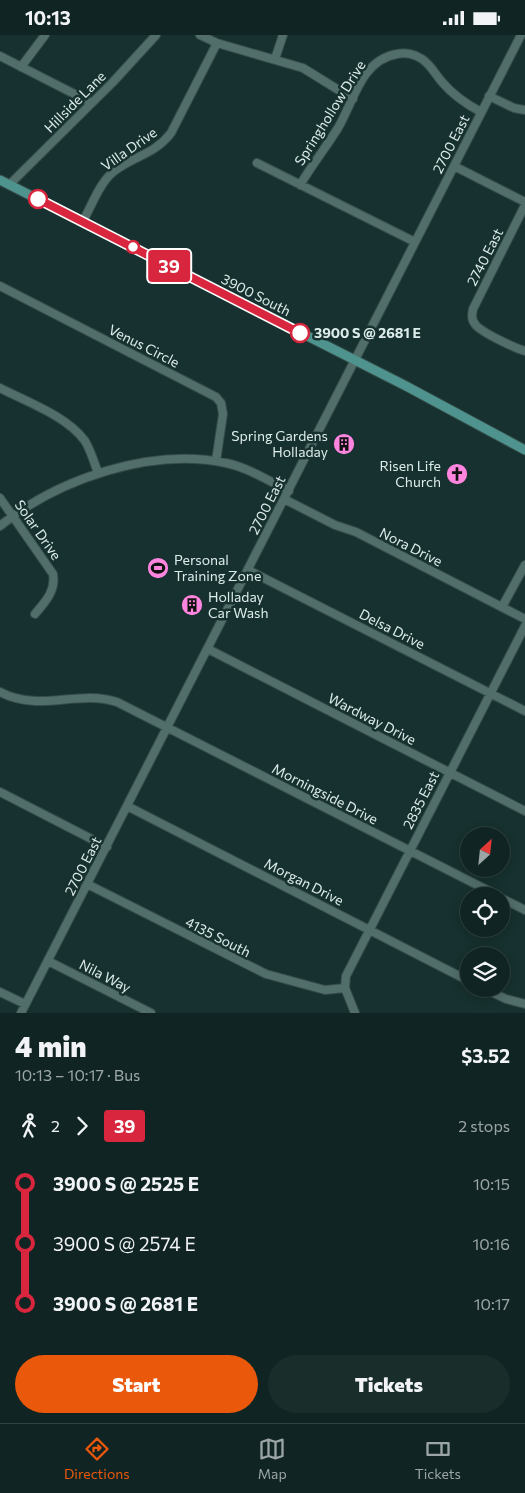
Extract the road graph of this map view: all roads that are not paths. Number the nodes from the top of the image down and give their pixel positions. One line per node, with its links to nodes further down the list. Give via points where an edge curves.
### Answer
1 (44, 35): 9 (street)
2 (156, 35): 12 (street, Hillside Lane)
3 (200, 35): 6 (street)
4 (283, 35): 8 (street)
5 (520, 35): 10 (street, 2700 East)
6 (217, 43): 8 (street); 21 (street, Villa Drive, via 171,133 153,150 112,173)
7 (0, 56): 9 (street)
8 (275, 59): 11 (street, via 308,71)
9 (21, 67): 12 (street)
10 (489, 96): 13 (street); 14 (street, 2700 East)
11 (353, 99): 14 (street, Springhollow Drive, via 366,72 388,55 401,53 422,59 456,96); 19 (street, Springhollow Drive)
12 (92, 103): 18 (street, Hillside Lane)
13 (525, 111)
14 (481, 112): 16 (street, 2700 East)
15 (257, 163): 19 (street)
16 (454, 165): 20 (street); 22 (street, 2700 East)
17 (0, 180): 18 (main road, 3900 South)
18 (9, 185): 21 (main road, 3900 South)
19 (300, 185): 22 (street)
20 (525, 203): 24 (street, 2740 East, via 473,309 473,321 481,330)
21 (83, 221): 25 (main road, 3900 South)
22 (415, 243): 25 (street, 2700 East)
23 (0, 286): 28 (street, Venus Circle, via 216,397 223,410)
24 (525, 351)
25 (355, 361): 27 (main road, 3900 South); 30 (street, 2700 East)
26 (0, 389): 29 (street, via 56,417 76,432 88,447)
27 (525, 450)
28 (216, 461): 29 (street, via 152,462); 30 (street, via 246,469)
29 (98, 473): 33 (street, via 47,495)
30 (289, 491): 32 (street, 2700 East)
31 (0, 498): 33 (street, Solar Drive)
32 (284, 499): 36 (street, 2700 East); 37 (street, Nora Drive)
33 (13, 516): 34 (street); 38 (street, Solar Drive, via 53,576 51,593)
34 (0, 526)
35 (525, 565): 37 (street)
36 (248, 570): 41 (street, 2700 East); 43 (street, Delsa Drive)
37 (502, 607): 39 (street, Nora Drive)
38 (35, 614)
39 (525, 619)
40 (525, 625): 43 (street, 2835 East)
41 (208, 649): 45 (street, 2700 East); 46 (street, Wardway Drive)
42 (0, 692): 45 (street, Morningside Drive, via 31,702 106,699)
43 (491, 694): 44 (street, Delsa Drive); 46 (street, 2835 East)
44 (525, 711)
45 (167, 727): 48 (street, 2700 East); 51 (street, Morningside Drive)
46 (450, 772): 49 (street, Wardway Drive); 51 (street, 2835 East)
47 (0, 792): 50 (street)
48 (127, 806): 50 (street, 2700 East); 56 (street, Morgan Drive)
49 (525, 811)
50 (107, 847): 52 (street, 2700 East)
51 (409, 851): 53 (street, Morningside Drive); 56 (street, 2835 East)
52 (87, 884): 57 (street, 2700 East); 59 (street, 4135 South, via 266,974 325,990)
53 (480, 887)
54 (510, 902): 55 (street, Morningside Drive)
55 (525, 910)
56 (369, 929): 58 (street, Morgan Drive); 59 (street, 2835 East, via 346,976)
57 (48, 961): 62 (street, 2700 East); 65 (street, Nila Way)
58 (460, 976)
59 (345, 988): 66 (street)
60 (0, 992): 62 (street)
61 (502, 997): 63 (street)
62 (25, 1004): 64 (street, 2700 East)
63 (525, 1004)
64 (21, 1013)
65 (150, 1013)
66 (355, 1013)

